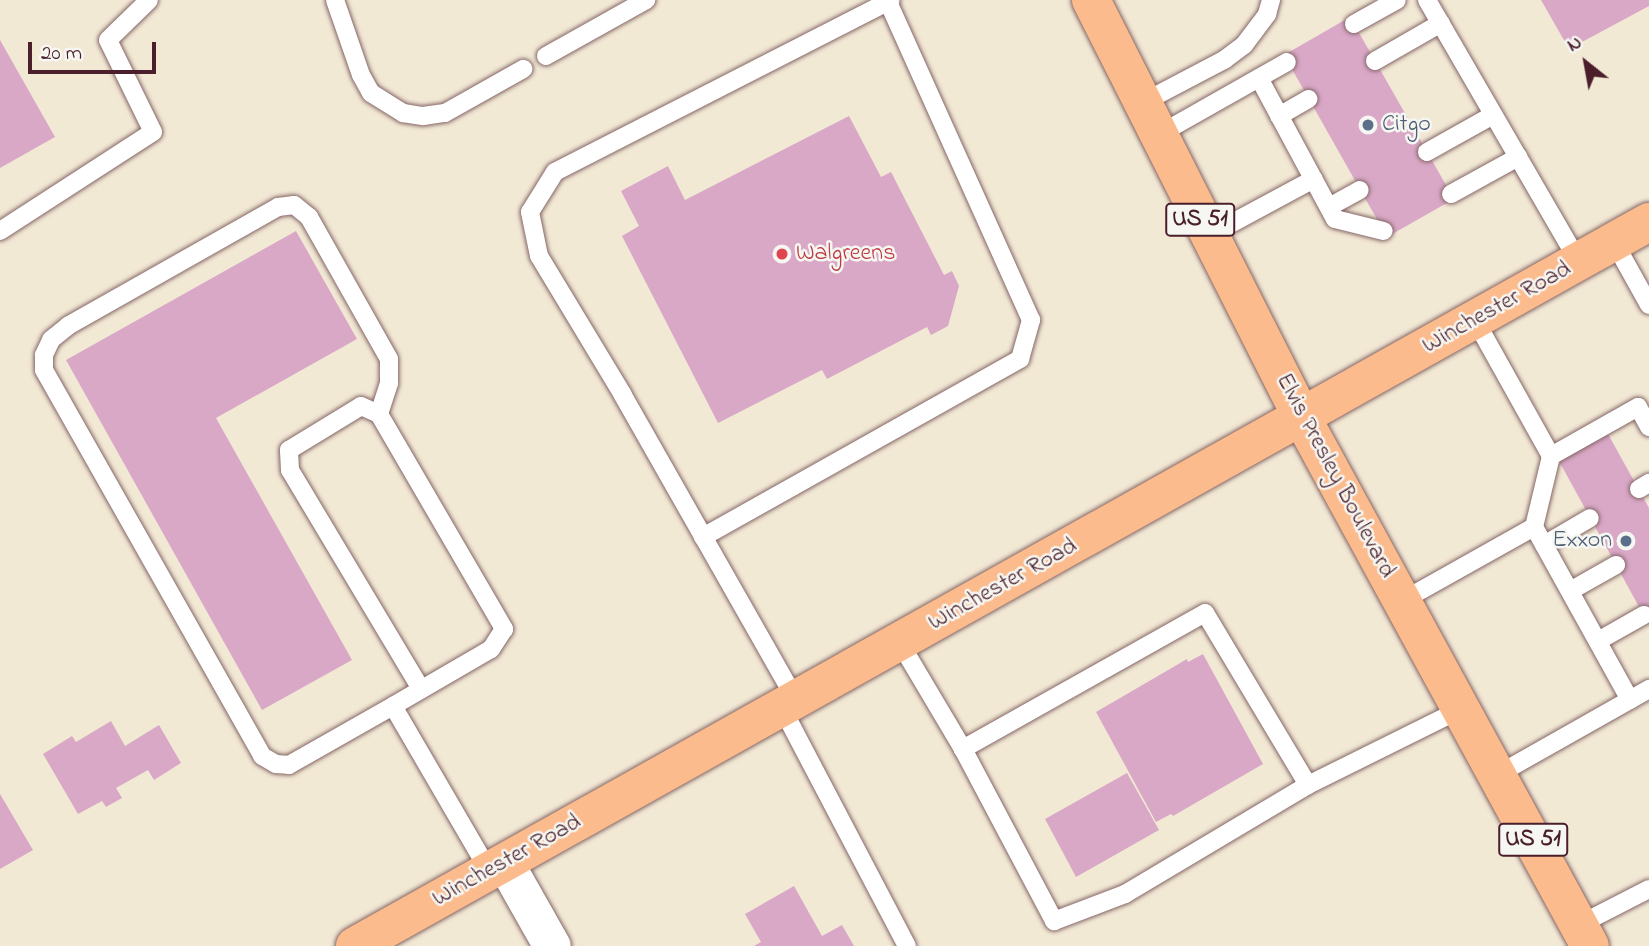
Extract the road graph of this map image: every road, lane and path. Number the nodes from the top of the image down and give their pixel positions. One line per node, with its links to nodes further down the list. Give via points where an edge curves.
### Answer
1 (149, 0): 27 (lane, via 108,40 153,132)
2 (335, 0): 14 (lane, via 366,84 388,106 403,113 445,113)
3 (646, 0): 11 (lane)
4 (1091, 0): 19 (main road, Elvis Presley Boulevard / US 51)
5 (1271, 0): 19 (lane, via 1244,45)
6 (1397, 0): 10 (lane)
7 (1427, 0): 9 (lane)
8 (889, 1): 41 (lane, via 1031,320 1020,359); 41 (lane, via 555,172 530,212 539,256)
9 (1441, 23): 12 (lane); 17 (lane)
10 (1354, 24)
11 (546, 56)
12 (1375, 61)
13 (1287, 62): 15 (lane)
14 (523, 69)
15 (1259, 78): 18 (lane); 19 (lane)
16 (1309, 99): 18 (lane)
17 (1493, 115): 20 (lane); 21 (lane)
18 (1279, 116): 22 (lane)
19 (1150, 119): 29 (main road, Elvis Presley Boulevard / US 51)
20 (1427, 152)
21 (1518, 157): 24 (lane); 31 (lane)
22 (1314, 179): 25 (lane); 29 (lane)
23 (1360, 190): 25 (lane)
24 (1451, 194)
25 (1329, 207): 28 (lane, via 1335,219)
26 (1649, 222): 30 (main road, Winchester Road)
27 (0, 231)
28 (1384, 231)
29 (1208, 236): 36 (main road, Elvis Presley Boulevard / US 51)
30 (1614, 242): 31 (main road, Winchester Road); 32 (lane)
31 (1579, 262): 33 (main road, Winchester Road)
32 (1649, 305)
33 (1475, 320): 36 (main road, Winchester Road); 38 (lane)
34 (1643, 404): 37 (lane); 38 (lane)
35 (379, 414): 49 (lane, via 504,629 491,649); 49 (lane, via 361,406 289,450 290,470); 53 (lane, via 389,383 389,359 309,217 294,205 278,207 68,326 51,340 44,355 44,370 262,756 289,765)
36 (1302, 418): 45 (main road, Elvis Presley Boulevard / US 51); 48 (main road, Winchester Road)
37 (1649, 427)
38 (1551, 456): 40 (lane)
39 (1590, 518): 42 (lane)
40 (1534, 527): 42 (lane); 45 (lane)
41 (703, 537): 52 (lane)
42 (1544, 545): 44 (lane)
43 (1616, 565): 44 (lane)
44 (1570, 591): 47 (lane)
45 (1402, 601): 54 (main road, Elvis Presley Boulevard / US 51)
46 (1644, 615): 47 (lane)
47 (1598, 641): 51 (lane)
48 (900, 643): 52 (main road, Winchester Road); 55 (lane)
49 (421, 689): 53 (lane)
50 (1649, 689): 51 (lane)
51 (1630, 699): 56 (lane)
52 (789, 704): 58 (main road, Winchester Road); 63 (lane)
53 (393, 706): 58 (lane)
54 (1461, 709): 56 (main road, Elvis Presley Boulevard / US 51); 57 (lane)
55 (963, 749): 57 (lane, via 1205,612); 57 (lane, via 1054,921 1125,894)
56 (1497, 775): 60 (main road, Elvis Presley Boulevard / US 51)
57 (1308, 785)
58 (497, 867): 61 (main road, Winchester Road); 62 (street)
59 (1649, 889): 60 (lane)
60 (1584, 935)
61 (355, 946)
62 (552, 946)
63 (907, 946)

